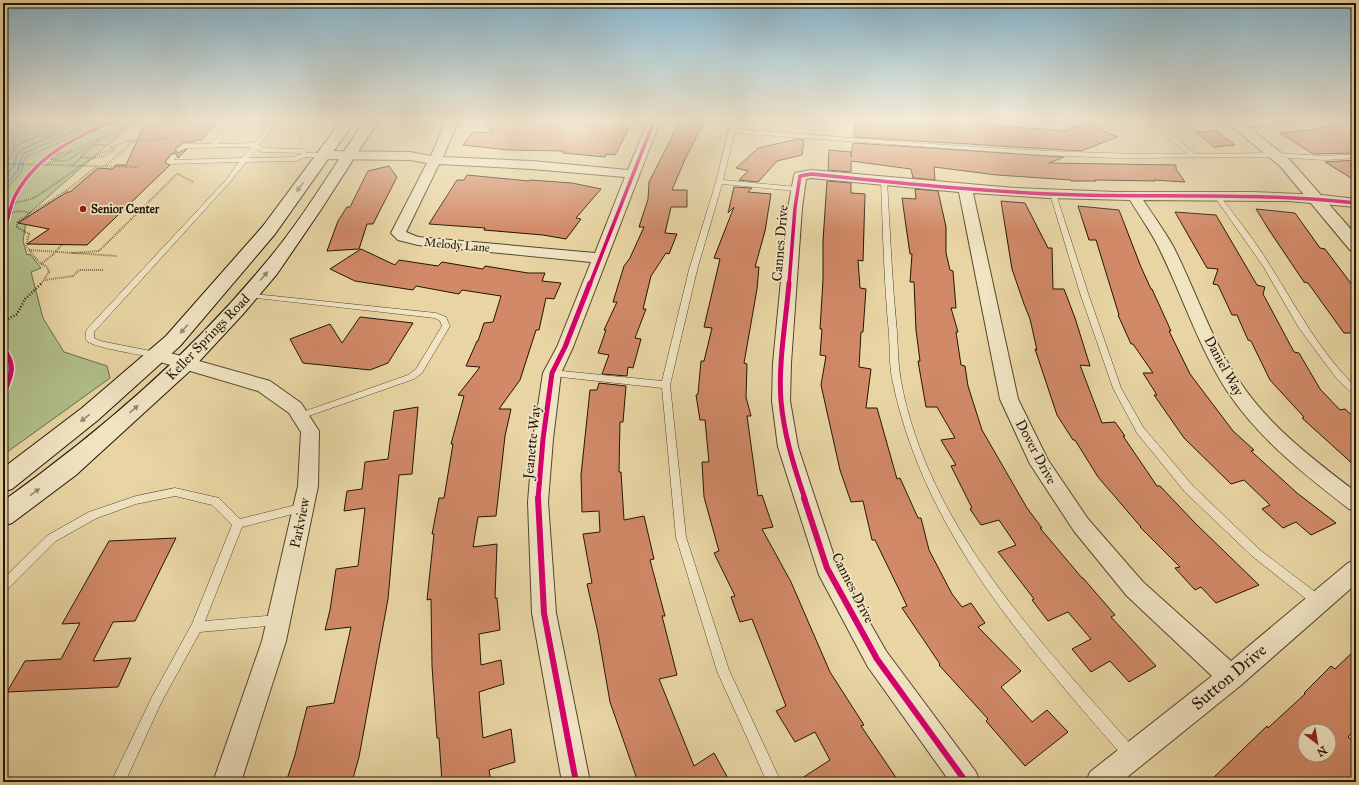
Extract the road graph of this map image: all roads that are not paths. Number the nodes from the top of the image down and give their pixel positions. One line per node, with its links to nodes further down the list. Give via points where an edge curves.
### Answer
1 (173, 158): 12 (lane, via 169,162)
2 (245, 158): 12 (lane)
3 (301, 158): 12 (lane)
4 (312, 158): 27 (main road, Keller Springs Road, one-way to 27, via 269,230 173,341)
5 (348, 158): 26 (main road, Keller Springs Road, one-way to 5)
6 (420, 158): 13 (street)
7 (639, 158): 14 (street, Jeanette Way)
8 (725, 158): 16 (lane)
9 (1278, 158): 22 (main road)
10 (1296, 158): 11 (lane)
11 (1345, 158)
12 (243, 160): 27 (lane, via 228,181 89,334 90,339 98,344)
13 (435, 160): 14 (street); 25 (street, Melody Lane, via 398,232 403,237 418,241)
14 (632, 174): 25 (street, Jeanette Way)
15 (884, 181): 17 (street, Cannes Drive); 18 (street, Cannes Drive, via 811,174 800,176); 44 (lane, via 887,265 897,381 912,441 937,500 979,570 1030,637)
16 (719, 182): 18 (lane); 30 (lane)
17 (965, 187): 19 (street, Cannes Drive); 43 (street, Dover Drive, via 1009,399 1040,464 1081,525 1135,589)
18 (797, 190): 49 (street, Cannes Drive, via 780,400 788,447 827,568 877,659)
19 (1053, 194): 20 (street, Cannes Drive); 40 (lane, via 1117,388 1140,430 1188,488 1256,553)
20 (1134, 196): 21 (street, Cannes Drive); 34 (street, Daniel Way, via 1164,243 1223,371 1246,404 1283,444)
21 (1217, 196): 22 (street, Cannes Drive); 31 (lane, via 1267,266 1302,326 1340,377)
22 (1315, 197): 23 (street, Cannes Drive); 24 (main road)
23 (1356, 203)
24 (1356, 246)
25 (600, 258): 29 (street, Jeanette Way)
26 (248, 296): 28 (main road, Keller Springs Road); 32 (lane, via 436,316 446,326 419,371 411,377)
27 (156, 356): 28 (street, Parkview); 33 (main road, Keller Springs Road, one-way to 33, via 90,414)
28 (186, 363): 32 (street, Parkview, via 264,386 295,408); 36 (main road, Keller Springs Road, one-way to 28, via 67,468)
29 (552, 374): 30 (lane); 47 (street, Jeanette Way, via 538,502 544,612)
30 (666, 384): 48 (lane, via 681,537 723,671)
31 (1356, 392)
32 (300, 416): 35 (street, Parkview, via 310,431 308,486)
33 (3, 482)
34 (1356, 503)
35 (304, 506): 37 (lane); 41 (street, Parkview)
36 (3, 515)
37 (238, 524): 39 (lane, via 215,501 175,492 136,500 93,515 52,538); 42 (lane)
38 (1356, 570): 40 (street, Sutton Drive)
39 (3, 586)
40 (1319, 602): 43 (street, Sutton Drive)
41 (279, 620): 42 (lane); 46 (street, Parkview)
42 (197, 627): 45 (lane, via 157,698)
43 (1231, 677): 44 (street, Sutton Drive)
44 (1132, 756): 50 (street, Sutton Drive)
45 (118, 782)
46 (227, 782)
47 (576, 782)
48 (774, 782)
49 (966, 782)
50 (1100, 782)

